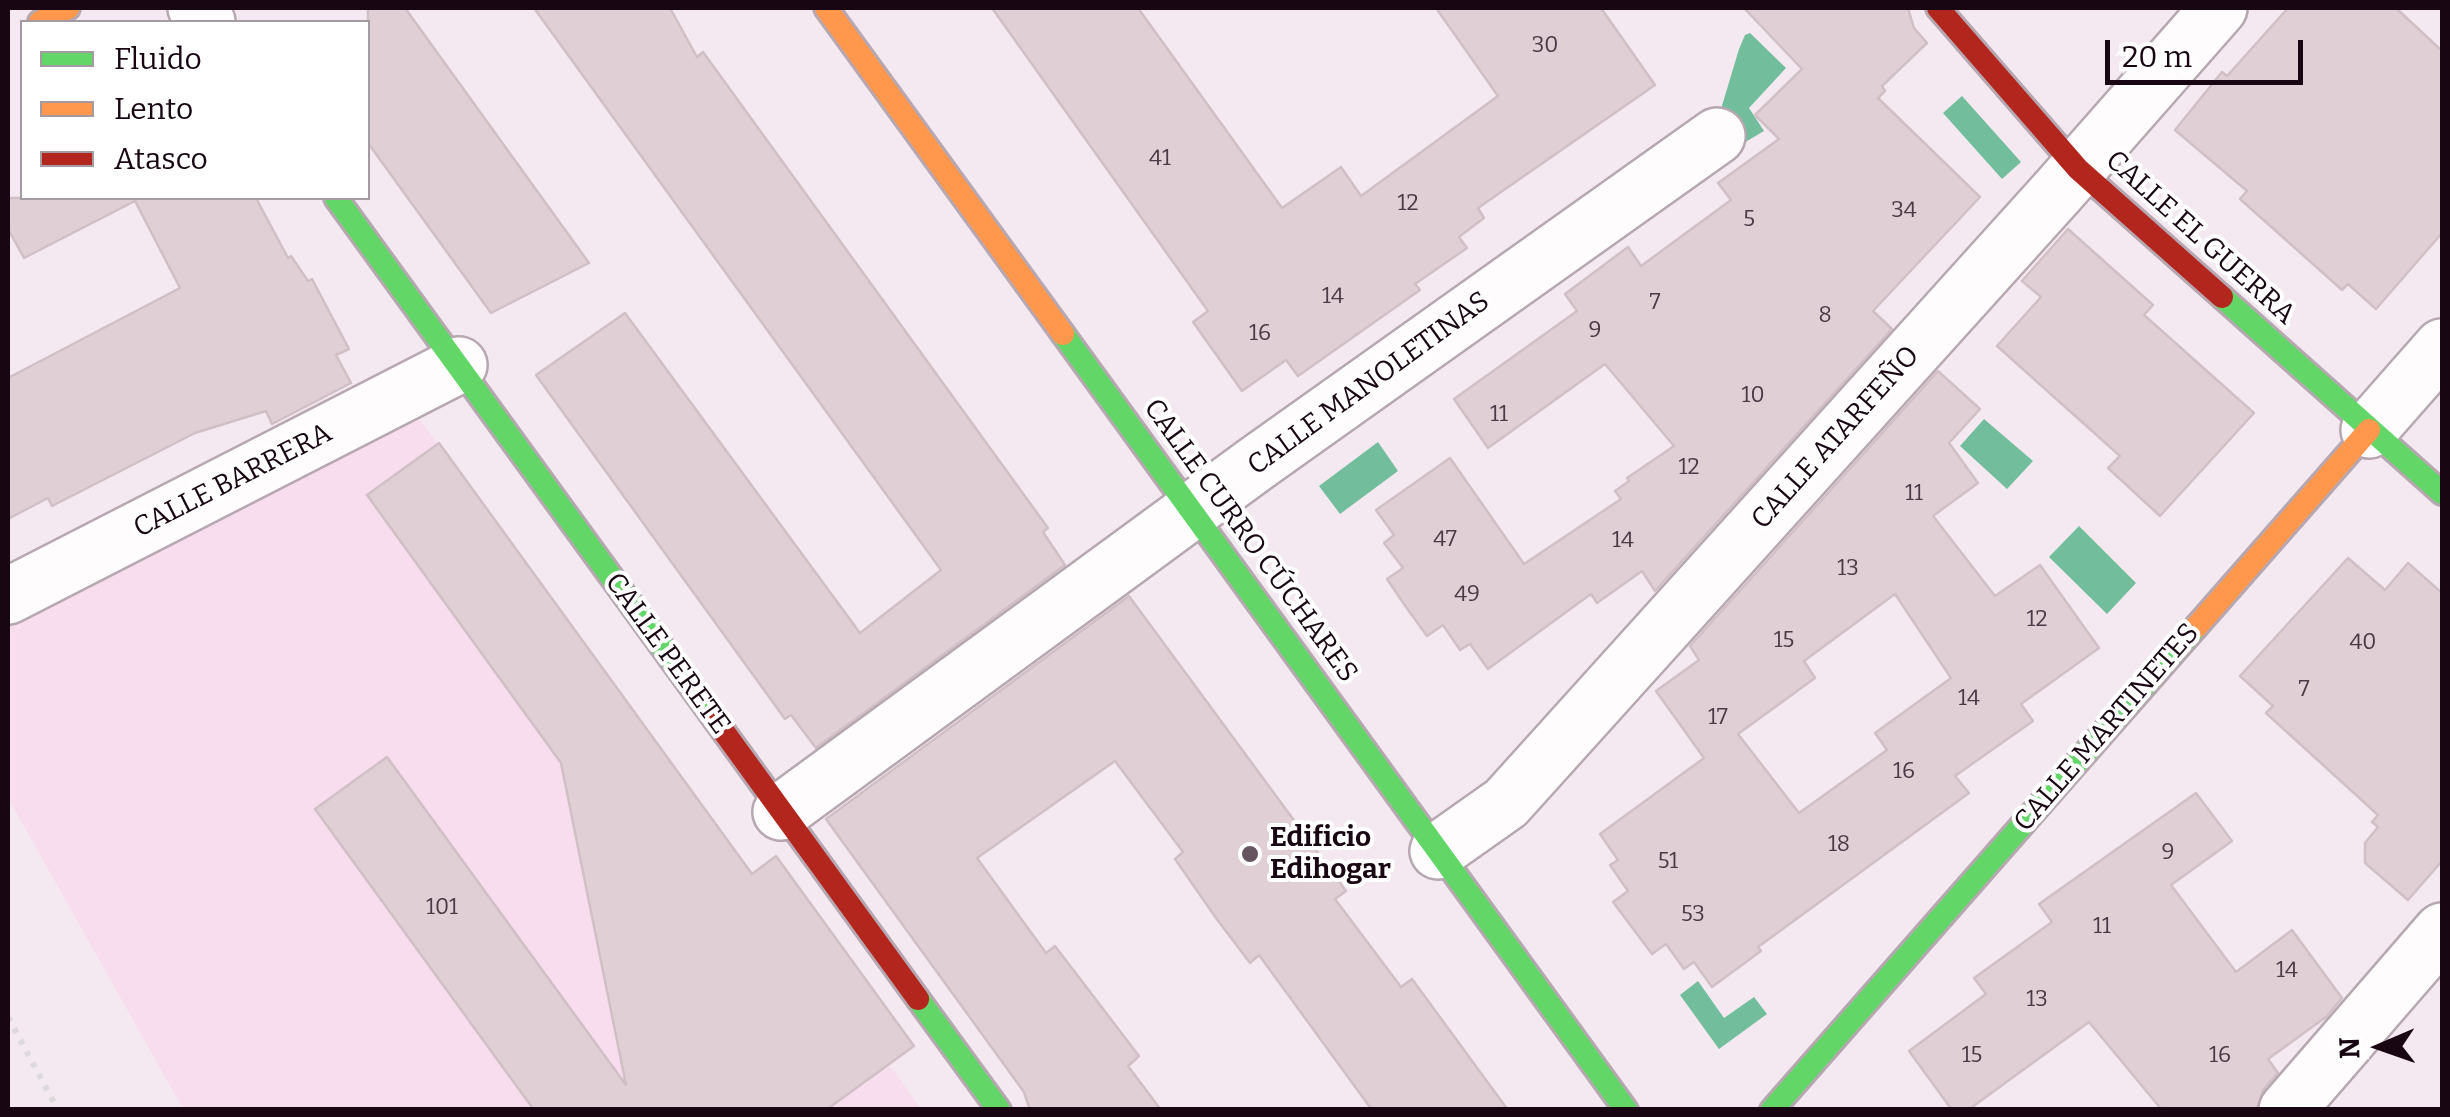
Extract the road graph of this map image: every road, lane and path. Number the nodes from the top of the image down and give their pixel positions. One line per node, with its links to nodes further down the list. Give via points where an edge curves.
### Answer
1 (68, 8): 5 (street)
2 (826, 8): 13 (street, CALLE CURRO CÚCHARES)
3 (1938, 8): 7 (street, CALLE EL GUERRA)
4 (2218, 8): 7 (street, CALLE ATARFEÑO)
5 (44, 20)
6 (1716, 136): 13 (street, CALLE MANOLETINAS)
7 (2078, 169): 11 (street, CALLE EL GUERRA); 16 (street, CALLE ATARFEÑO, via 1506,803)
8 (337, 200): 10 (street, CALLE PERETE)
9 (2442, 347): 11 (street, CALLE MARTINETES)
10 (459, 365): 14 (street, CALLE BARRERA); 15 (street, CALLE PERETE)
11 (2369, 430): 12 (street, CALLE EL GUERRA); 22 (street, CALLE MARTINETES)
12 (2442, 493)
13 (1192, 511): 15 (street, CALLE MANOLETINAS); 16 (street, CALLE CURRO CÚCHARES)
14 (8, 596)
15 (781, 812): 20 (street, CALLE PERETE)
16 (1438, 851): 21 (street, CALLE CURRO CÚCHARES)
17 (2442, 931): 23 (street)
18 (8, 1017): 19 (path)
19 (58, 1110)
20 (999, 1110)
21 (1626, 1110)
22 (1772, 1110)
23 (2287, 1110)

